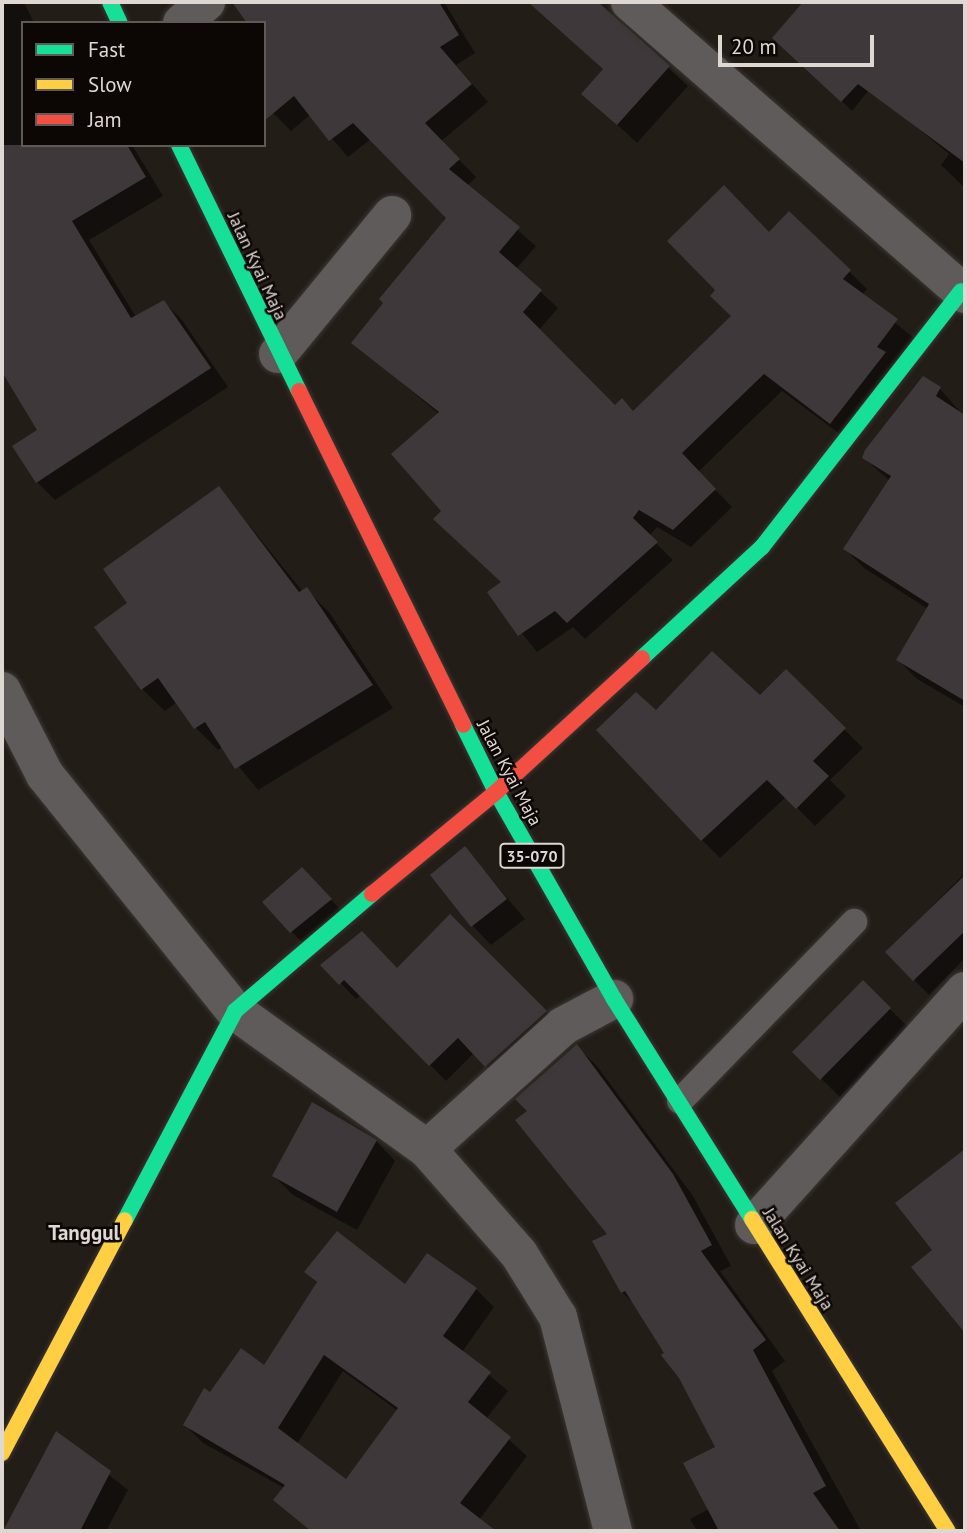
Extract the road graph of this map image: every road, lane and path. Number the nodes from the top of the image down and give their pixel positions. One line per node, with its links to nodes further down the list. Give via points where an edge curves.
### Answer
1 (110, 2): 4 (main road)
2 (206, 2): 5 (street)
3 (631, 2): 8 (street)
4 (119, 21)
5 (184, 21)
6 (180, 147): 9 (main road, Jalan Kyai Maja / 35-070)
7 (392, 215): 9 (street)
8 (963, 292): 11 (main road, via 762,547)
9 (278, 354): 11 (main road, Jalan Kyai Maja / 35-070)
10 (2, 691): 14 (street, via 53,786)
11 (496, 792): 14 (main road); 15 (main road, Jalan Kyai Maja / 35-070)
12 (854, 922): 16 (lane)
13 (965, 990): 18 (street)
14 (248, 998): 17 (street); 19 (main road)
15 (614, 999): 16 (main road, Jalan Kyai Maja / 35-070); 17 (street, via 563,1026)
16 (680, 1101): 18 (main road, Jalan Kyai Maja / 35-070)
17 (435, 1141): 20 (street, via 519,1254 558,1317)
18 (754, 1225): 21 (main road, Jalan Kyai Maja / 35-070)
19 (2, 1453)
20 (613, 1531)
21 (948, 1531)

